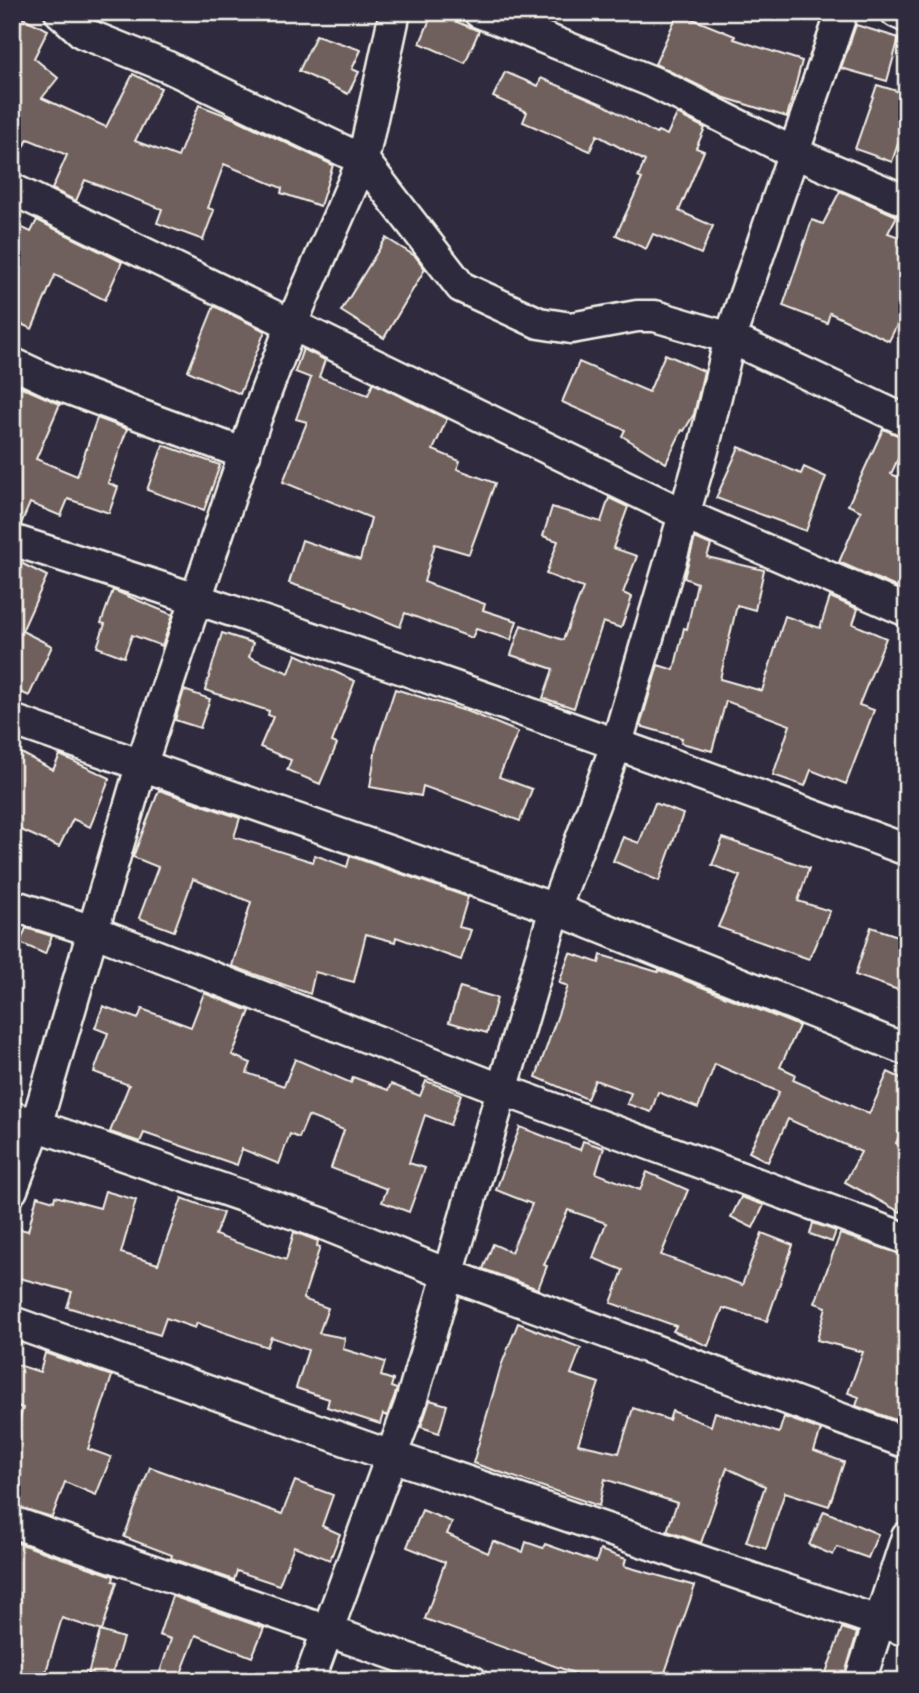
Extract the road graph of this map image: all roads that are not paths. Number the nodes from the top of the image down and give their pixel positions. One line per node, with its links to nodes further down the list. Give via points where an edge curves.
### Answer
1 (60, 12): 8 (street, via 83,33 169,68)
2 (395, 12): 8 (street)
3 (479, 12): 7 (street, via 653,82)
4 (842, 12): 7 (street)
5 (896, 12): 6 (street)
6 (907, 17)
7 (792, 152): 10 (street); 12 (street)
8 (363, 160): 11 (street); 12 (street, via 461,287 539,323 571,328 655,316)
9 (12, 189): 11 (street)
10 (907, 201)
11 (292, 323): 15 (street); 16 (street)
12 (730, 338): 14 (street); 16 (street)
13 (12, 363): 15 (street)
14 (907, 421)
15 (245, 454): 18 (street)
16 (683, 514): 19 (street); 21 (street)
17 (12, 540): 18 (street)
18 (197, 598): 21 (street); 22 (street)
19 (907, 611)
20 (12, 720): 22 (street)
21 (617, 743): 23 (street); 25 (street)
22 (142, 763): 25 (street); 26 (street)
23 (907, 850)
24 (12, 905): 26 (street)
25 (555, 909): 27 (street); 28 (street)
26 (93, 931): 28 (street); 29 (street)
27 (907, 1050)
28 (503, 1090): 31 (street); 32 (street)
29 (24, 1121): 30 (street); 32 (street, via 321,1223)
30 (12, 1191)
31 (907, 1239)
32 (447, 1274): 34 (street); 35 (street)
33 (12, 1322): 35 (street)
34 (907, 1443)
35 (391, 1456): 38 (street); 39 (street)
36 (12, 1522): 39 (street)
37 (907, 1537): 38 (street)
38 (893, 1626): 42 (street)
39 (327, 1632): 40 (street); 41 (street)
40 (309, 1681)
41 (472, 1681)
42 (860, 1681)

